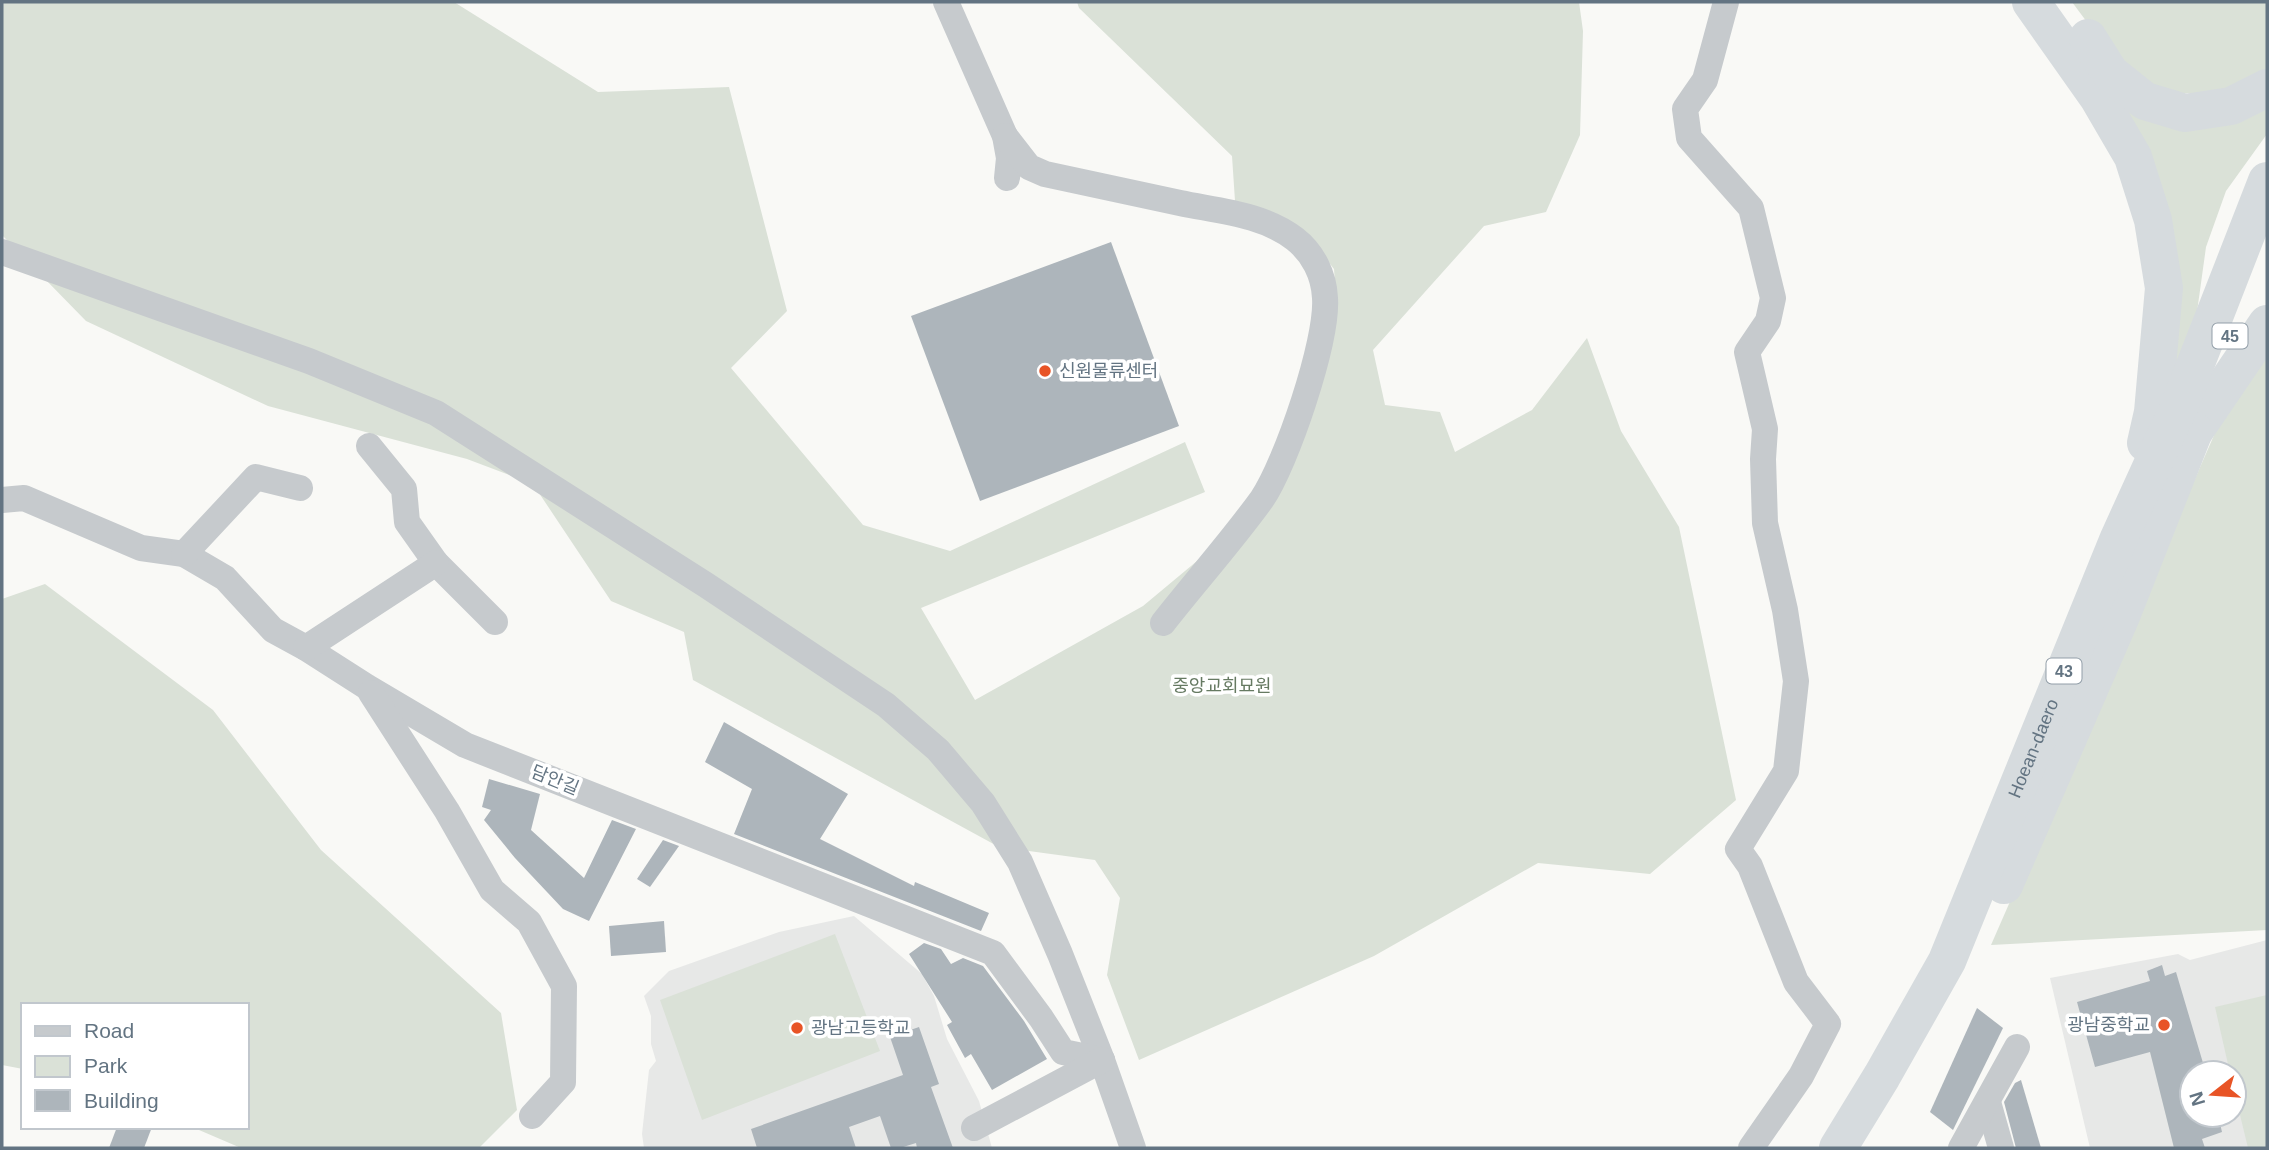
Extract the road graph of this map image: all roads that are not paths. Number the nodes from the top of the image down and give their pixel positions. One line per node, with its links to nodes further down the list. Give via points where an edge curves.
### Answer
1 (946, 2): 6 (street)
2 (1726, 2): 29 (street, via 1705,80 1685,109 1689,138 1751,208 1773,298 1768,321 1746,352 1765,429 1765,523 1796,681 1786,771 1738,849 1750,866 1796,982 1828,1024 1801,1076)
3 (2031, 2): 16 (highway, via 2098,97 2133,157 2153,220 2164,288 2153,412)
4 (2064, 2): 5 (highway, via 2110,73 2145,101 2185,113 2231,106)
5 (2267, 88)
6 (1005, 136): 7 (street); 20 (street, via 1029,167 1045,174 1262,220 1295,239 1320,271 1324,321 1314,368 1278,472)
7 (1007, 178)
8 (2267, 181): 16 (highway, Hoean-daero / 43, via 2180,404)
9 (2267, 239): 12 (highway, Hoean-daero / 45)
10 (2, 252): 24 (street, via 309,361 436,414 886,705 938,750 983,803 1020,862)
11 (2267, 324): 12 (highway)
12 (2193, 433): 31 (highway, Hoean-daero / 43, via 2080,713 1965,971 1902,1092)
13 (369, 446): 18 (street, via 404,489 407,522)
14 (300, 488): 17 (street, via 256,477)
15 (2, 500): 17 (street, 담안길, via 24,498 141,548)
16 (2132, 511): 30 (highway, Hoean-daero / 43, via 1947,961)
17 (184, 554): 21 (street, 담안길, via 225,578 273,630)
18 (436, 564): 19 (street); 21 (street)
19 (495, 622)
20 (1163, 624)
21 (306, 648): 22 (street, 담안길)
22 (367, 687): 24 (street, 담안길, via 465,745 993,953 1063,1052); 26 (street, via 492,890 529,922 564,986 563,1082)
23 (2017, 1047): 25 (street)
24 (1102, 1060): 27 (street); 28 (street)
25 (1988, 1102): 32 (street); 33 (street)
26 (532, 1116)
27 (974, 1128)
28 (1133, 1148)
29 (1751, 1148)
30 (1838, 1148)
31 (1866, 1148)
32 (1961, 1148)
33 (2001, 1148)

